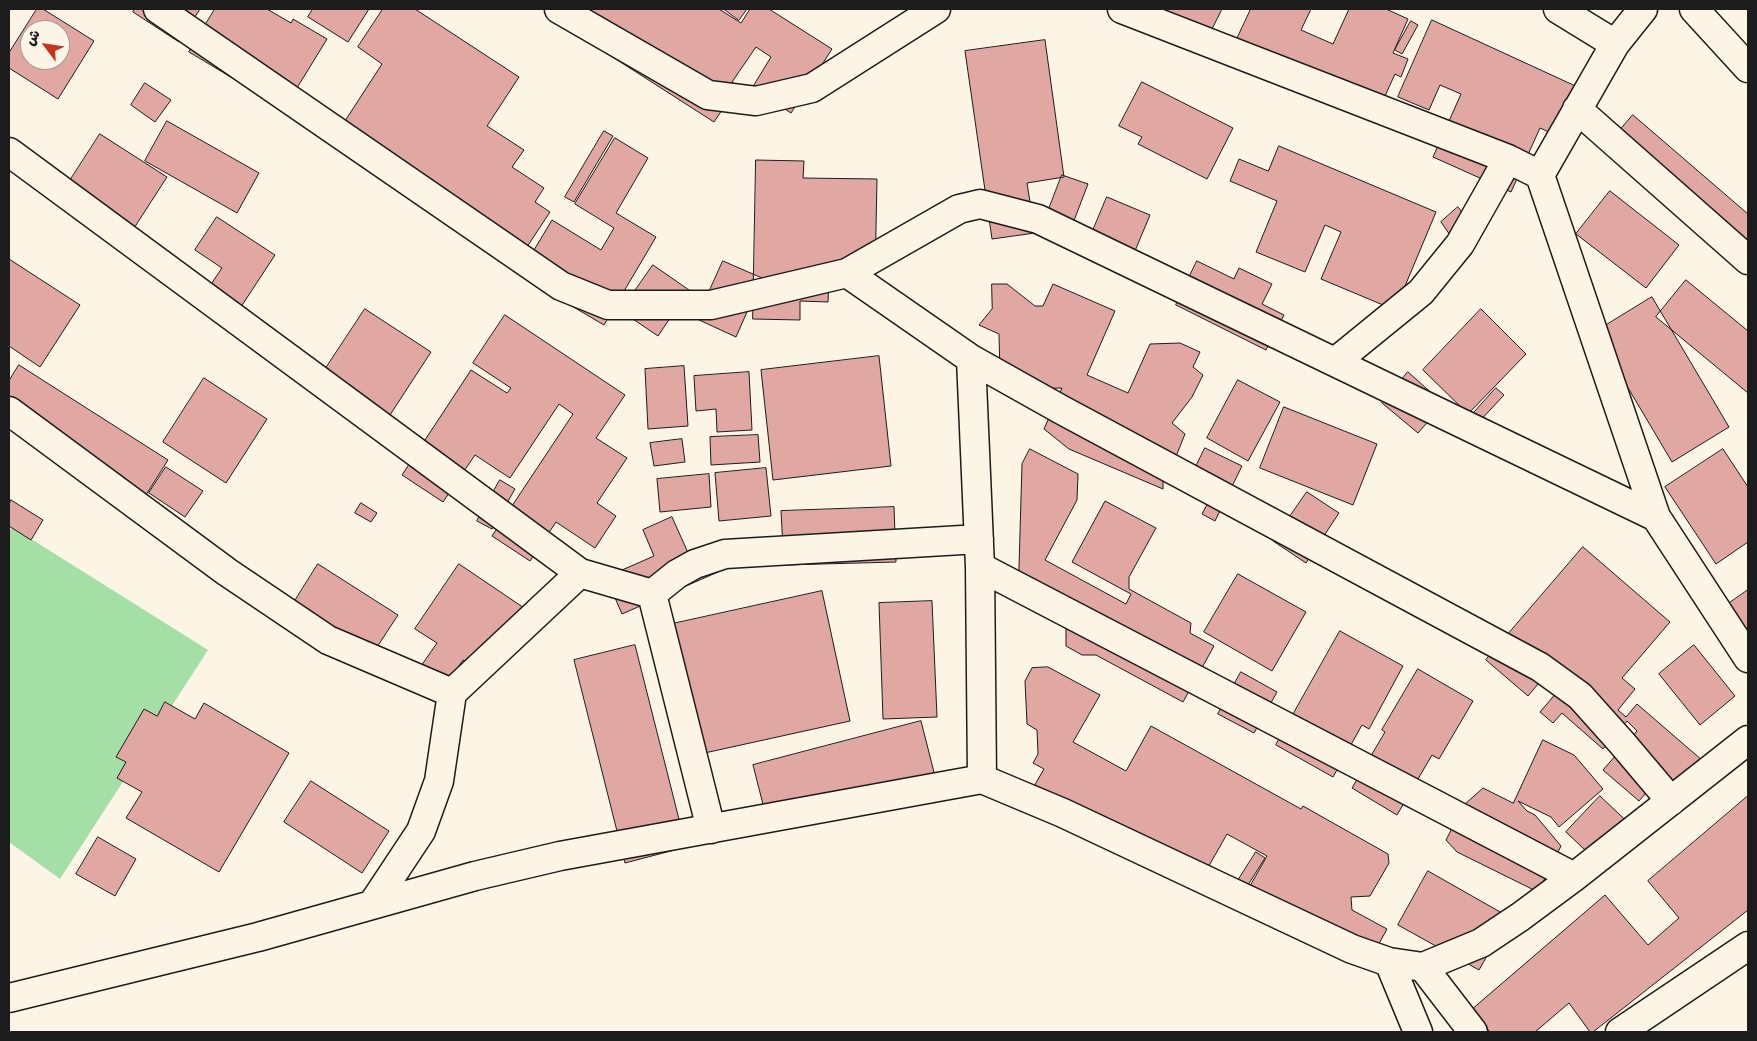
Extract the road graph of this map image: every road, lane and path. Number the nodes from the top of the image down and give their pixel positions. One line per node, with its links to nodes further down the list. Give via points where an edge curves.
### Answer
1 (158, 9): 15 (street, via 561,286 608,305 711,305)
2 (559, 9): 3 (street, via 708,95 756,101 812,88)
3 (936, 9)
4 (1122, 9): 12 (street)
5 (1558, 9): 8 (street)
6 (1644, 9): 8 (street)
7 (1694, 9): 9 (street)
8 (1615, 44): 10 (street)
9 (1748, 68)
10 (1577, 109): 13 (street); 14 (street)
11 (9, 152): 22 (street)
12 (1508, 159): 13 (street); 17 (street, via 1460,244 1421,292)
13 (1540, 174): 19 (street)
14 (1748, 260)
15 (848, 273): 16 (street); 17 (street, via 959,209 980,204 1038,219)
16 (971, 359): 20 (street); 28 (street, via 1540,667 1580,696)
17 (1335, 362): 19 (street)
18 (9, 411): 25 (street, via 227,572 328,640)
19 (1656, 517): 24 (street)
20 (979, 539): 21 (street); 23 (street, via 725,554 695,564)
21 (980, 567): 27 (street); 30 (street)
22 (580, 572): 23 (street); 25 (street)
23 (652, 594): 29 (street)
24 (1748, 658)
25 (452, 692): 31 (street, via 440,781 421,831)
26 (1748, 740): 28 (street)
27 (982, 779): 29 (street); 33 (street, via 1063,813 1352,949)
28 (1671, 801): 30 (street)
29 (711, 829): 31 (street, via 560,856)
30 (1574, 877): 34 (street, via 1481,943)
31 (372, 905): 35 (street, via 258,937)
32 (1748, 946): 38 (street)
33 (1389, 962): 34 (street); 36 (street)
34 (1423, 966): 37 (street)
35 (9, 998)
36 (1418, 1032)
37 (1473, 1032)
38 (1620, 1032)

